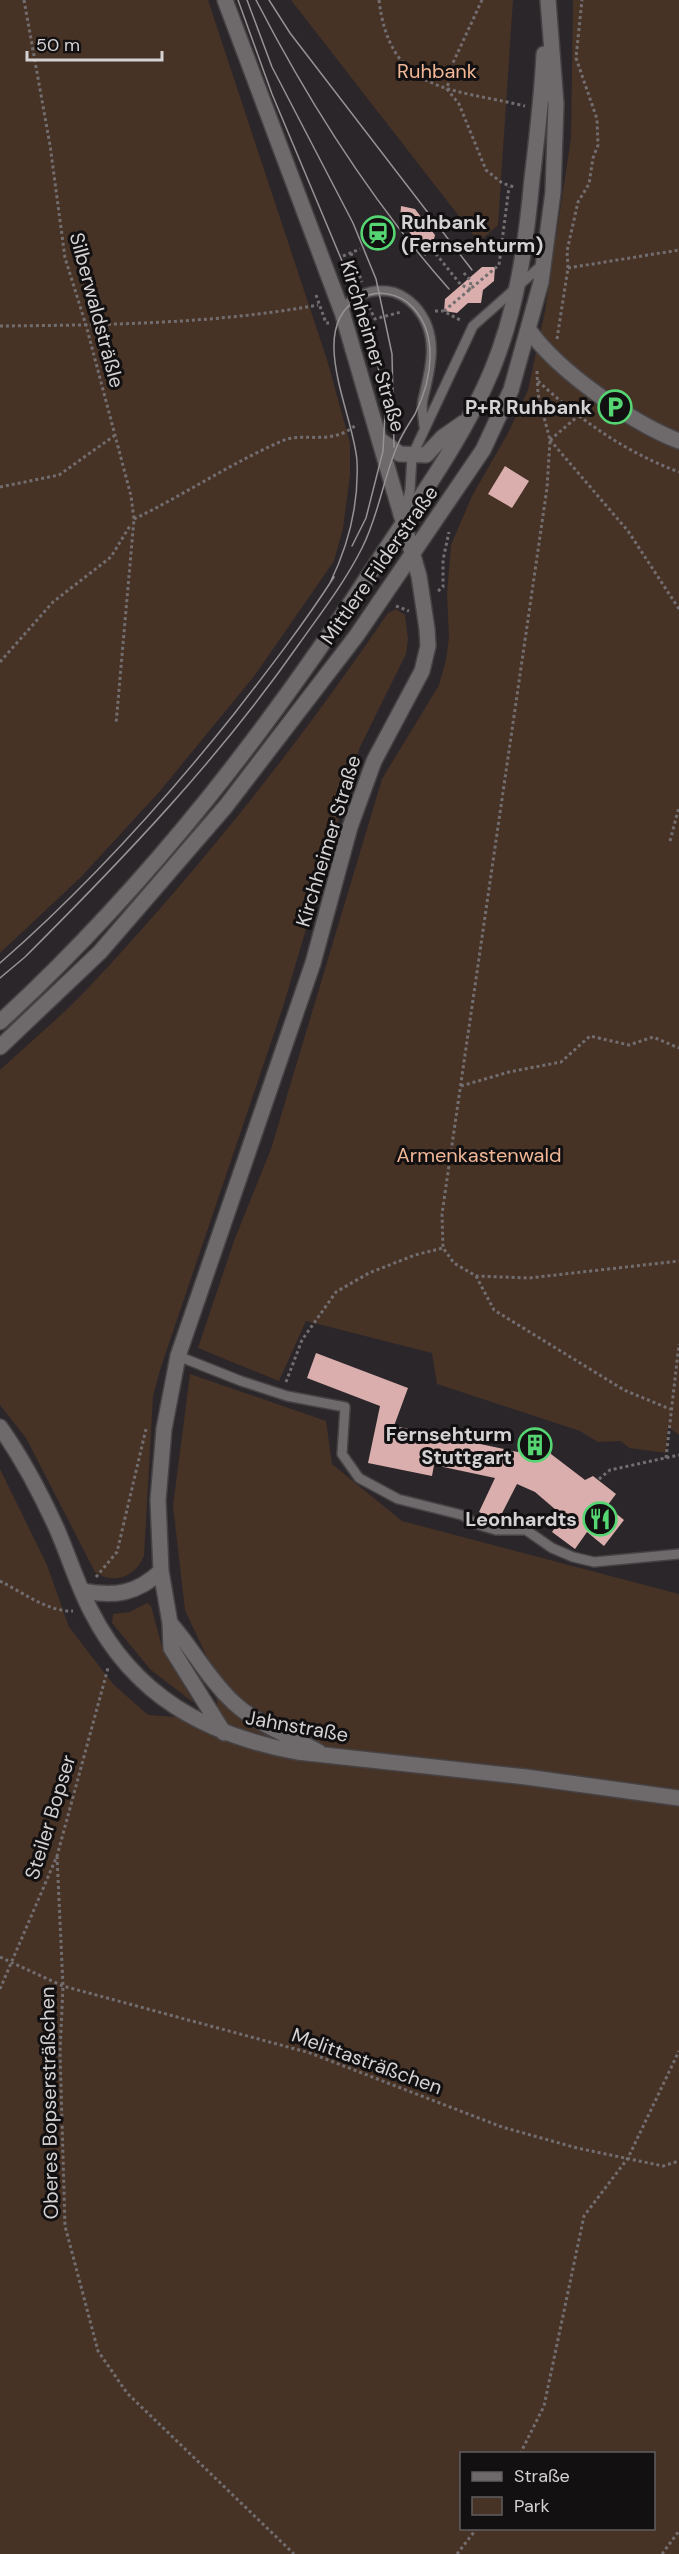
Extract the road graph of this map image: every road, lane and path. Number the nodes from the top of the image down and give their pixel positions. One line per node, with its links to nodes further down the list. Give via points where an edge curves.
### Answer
1 (24, 0): 26 (path, Silberwaldsträßle, via 65,258)
2 (225, 0): 23 (main road, Kirchheimer Straße)
3 (379, 0): 7 (path, via 387,40 407,70 426,82)
4 (482, 0): 7 (path, via 452,65)
5 (547, 0): 8 (main road, Mittlere Filderstraße); 16 (main road, Mittlere Filderstraße, via 556,104 553,192)
6 (582, 0): 17 (path, via 576,58 597,119 598,145 589,184 578,202 567,251)
7 (447, 88): 8 (path); 21 (path, via 459,104 486,170 509,187 499,265)
8 (541, 110): 20 (main road, Mittlere Filderstraße)
9 (443, 241): 11 (path)
10 (360, 249): 13 (path)
11 (432, 249): 14 (path); 21 (path, via 461,285)
12 (679, 250): 17 (path)
13 (351, 253): 15 (path); 19 (path)
14 (424, 255)
15 (343, 256)
16 (543, 264): 20 (lane); 28 (main road, Mittlere Filderstraße)
17 (568, 268): 29 (path)
18 (463, 272): 21 (path, via 471,281)
19 (362, 282)
20 (518, 285): 28 (main road); 34 (main road, Mittlere Filderstraße, via 493,368); 35 (lane, via 472,326)
21 (470, 289): 24 (path, via 444,311)
22 (319, 305): 26 (path, via 241,315)
23 (341, 310): 24 (lane, via 357,297 379,291 396,292); 32 (main road, Kirchheimer Straße)
24 (418, 310): 25 (path, via 375,319 371,306); 35 (lane, via 428,327 432,352 429,382 422,401)
25 (363, 311)
26 (86, 325): 27 (path); 36 (path, Silberwaldsträßle)
27 (0, 326)
28 (530, 330): 29 (main road); 45 (main road, Mittlere Filderstraße, via 511,390 483,450)
29 (551, 357): 39 (main road, via 617,406)
30 (537, 371): 31 (path)
31 (538, 381): 33 (path); 38 (path)
32 (370, 412): 37 (main road, Kirchheimer Straße); 43 (path, via 352,429 323,439 285,439)
33 (577, 417): 38 (path); 41 (path, via 620,444)
34 (468, 420): 40 (main road, via 426,455); 44 (main road, Mittlere Filderstraße)
35 (424, 429): 40 (lane)
36 (114, 436): 42 (path, via 59,475); 43 (path, Silberwaldsträßle)
37 (380, 440): 40 (main road, via 400,454); 44 (main road, Kirchheimer Straße)
38 (550, 440): 46 (path, via 628,531); 54 (path, via 547,488)
39 (679, 441)
40 (412, 456): 44 (lane)
41 (679, 472)
42 (0, 487)
43 (134, 519): 47 (path, via 111,557 53,602); 48 (path, Silberwaldsträßle)
44 (402, 525): 45 (main road, Kirchheimer Straße); 51 (main road, Mittlere Filderstraße, via 280,707 213,795 82,942)
45 (410, 554): 52 (main road, Mittlere Filderstraße, via 357,635 226,807 100,952); 59 (main road, Kirchheimer Straße, via 426,613 428,646 422,670 374,761 354,816 313,963)
46 (679, 609)
47 (0, 662)
48 (116, 724)
49 (679, 807): 50 (path)
50 (670, 841)
51 (0, 1022)
52 (0, 1047)
53 (679, 1048): 54 (path, via 653,1037 629,1045 590,1036 561,1062)
54 (460, 1086): 55 (path, via 442,1214)
55 (443, 1248): 57 (path, via 454,1263); 60 (path, via 378,1269 336,1292 302,1340)
56 (679, 1261): 57 (path, via 529,1278)
57 (476, 1276): 61 (path, via 494,1310 624,1390)
58 (679, 1344): 61 (path)
59 (178, 1356): 60 (lane); 68 (main road, Kirchheimer Straße, via 164,1429 158,1500)
60 (281, 1394): 67 (lane, via 345,1407 342,1454 359,1478 398,1499 462,1515 496,1530 526,1530 552,1548 594,1562)
61 (670, 1409): 65 (path)
62 (148, 1421): 70 (path, via 117,1552)
63 (0, 1427): 70 (main road, Jahnstraße, via 32,1477)
64 (679, 1455): 65 (path)
65 (666, 1458): 66 (path, via 610,1470)
66 (599, 1479)
67 (679, 1554)
68 (160, 1571): 70 (main road, via 136,1590 118,1594); 72 (main road, Kirchheimer Straße)
69 (0, 1581): 71 (path, via 65,1611)
70 (83, 1591): 71 (main road, Jahnstraße)
71 (90, 1610): 73 (main road, Jahnstraße)
72 (170, 1623): 74 (main road, Kirchheimer Straße, via 171,1648); 75 (main road, Kirchheimer Straße, via 214,1683 236,1704)
73 (113, 1648): 74 (main road, Jahnstraße, via 137,1677 177,1709); 77 (path, Steiler Bopser)
74 (224, 1733): 75 (main road, Jahnstraße, via 263,1746)
75 (322, 1754): 76 (main road, Jahnstraße)
76 (679, 1798)
77 (57, 1856): 79 (path, Steiler Bopser); 80 (path, Oberes Bopsersträßchen)
78 (0, 1957): 79 (path, Melittasträßchen)
79 (13, 1962): 80 (path, Melittasträßchen); 81 (path, Steiler Bopser)
80 (63, 1986): 83 (path, Melittasträßchen, via 310,2053 502,2127); 88 (path, Oberes Bopsersträßchen, via 60,2052 65,2226 98,2351 127,2393)
81 (0, 1989)
82 (679, 2051): 83 (path)
83 (628, 2158): 84 (path, Melittasträßchen, via 663,2166); 85 (path, via 584,2216 544,2406)
84 (679, 2161)
85 (521, 2452)
86 (476, 2530): 89 (path)
87 (679, 2531): 90 (path)
88 (294, 2554)
89 (457, 2554)
90 (662, 2554)

